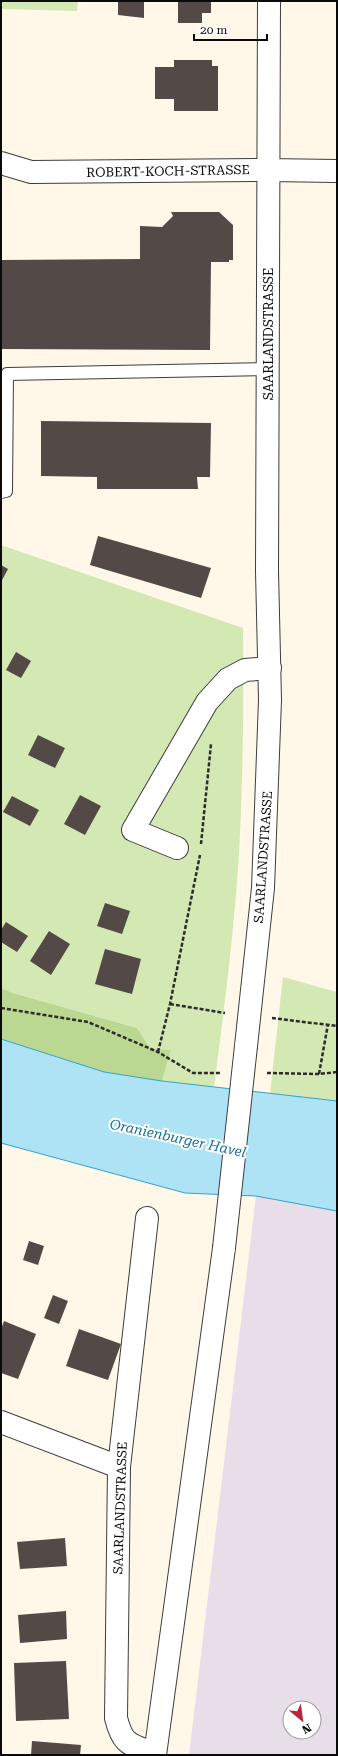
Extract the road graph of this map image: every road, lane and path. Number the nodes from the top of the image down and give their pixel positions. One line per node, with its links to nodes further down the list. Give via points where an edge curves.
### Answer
1 (269, 1): 3 (street, SAARLANDSTRASSE)
2 (1, 163): 3 (street, ROBERT-KOCH-STRASSE, via 31,172)
3 (268, 170): 4 (street, ROBERT-KOCH-STRASSE); 5 (street, SAARLANDSTRASSE)
4 (337, 171)
5 (268, 369): 6 (lane, via 7,374 6,492); 7 (street, SAARLANDSTRASSE, via 267,571)
6 (1, 492)
7 (270, 668): 9 (street, via 245,670 228,679 207,702 133,830); 20 (street, SAARLANDSTRASSE, bridge, via 262,888 246,1046 224,1248)
8 (212, 737): 10 (path, via 200,859)
9 (177, 848)
10 (170, 1004): 11 (path, via 158,1052 88,1022); 12 (path)
11 (1, 1008)
12 (223, 1013)
13 (278, 1019): 14 (path)
14 (328, 1024): 15 (path); 16 (path)
15 (337, 1026)
16 (319, 1074)
17 (147, 1218): 19 (street, SAARLANDSTRASSE)
18 (1, 1422): 19 (street)
19 (119, 1467): 20 (street, SAARLANDSTRASSE, via 116,1718 120,1735 130,1744)
20 (155, 1754)

